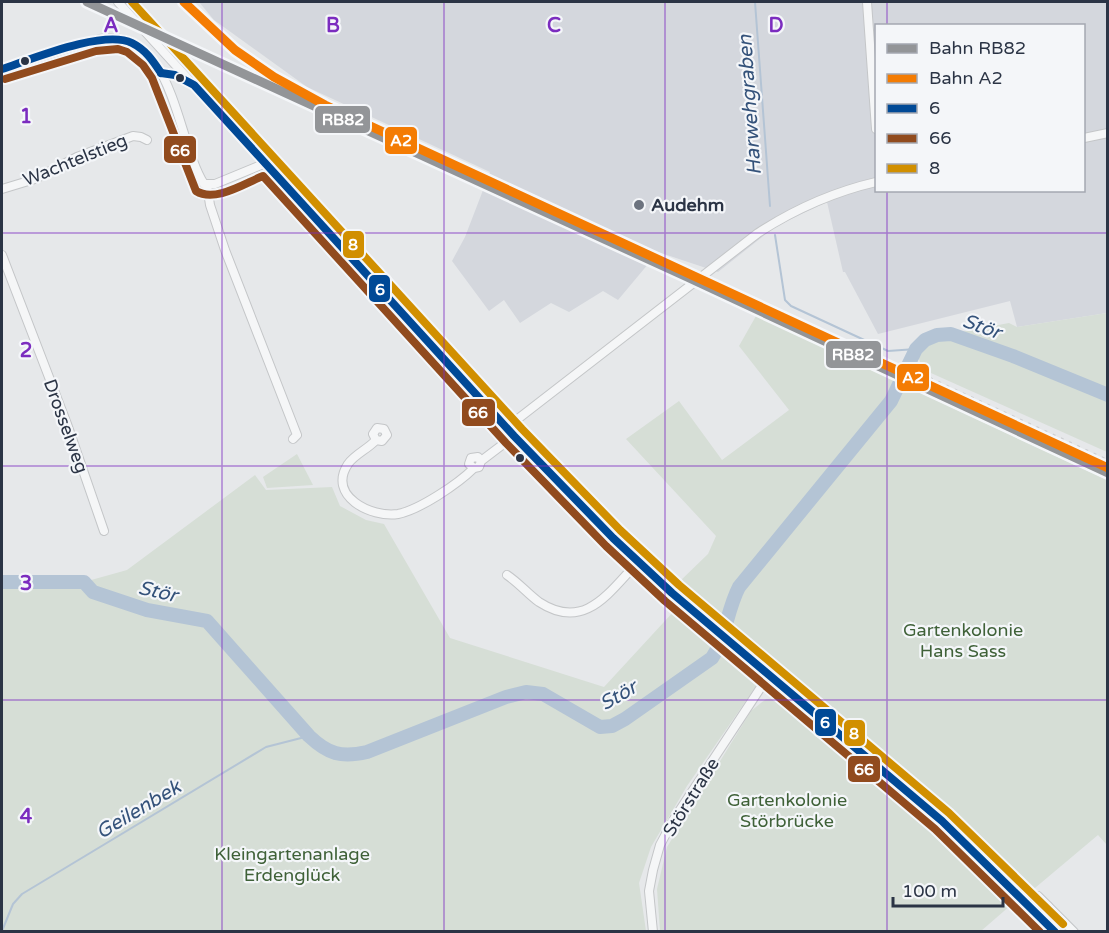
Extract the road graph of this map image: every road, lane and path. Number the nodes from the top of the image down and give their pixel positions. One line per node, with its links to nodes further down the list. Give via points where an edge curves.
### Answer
1 (118, 2): 8 (street)
2 (867, 2): 4 (street)
3 (2, 69): 10 (street, via 100,39 115,37 134,43 148,54 161,73 202,182)
4 (875, 115)
5 (1107, 133): 6 (street)
6 (1085, 138)
7 (147, 141): 11 (street, Wachtelstieg, via 133,136)
8 (266, 163): 10 (street); 13 (street)
9 (875, 182): 13 (street, via 816,201 758,233)
10 (207, 185): 15 (street, via 225,250 297,435)
11 (2, 189)
12 (2, 255): 17 (street, Drosselweg)
13 (506, 428): 14 (street)
14 (514, 436): 16 (street, via 451,487 396,514 376,513 356,505 344,488 344,471 350,462); 18 (street)
15 (293, 439)
16 (376, 440)
17 (104, 531)
18 (638, 562): 19 (street, via 597,604 578,613 542,603); 20 (street)
19 (507, 575)
20 (769, 675): 23 (street, via 942,821); 24 (street, Störstraße, via 660,845 649,891)
21 (1038, 896): 22 (street)
22 (1048, 906): 23 (street); 26 (street)
23 (1039, 915): 25 (street)
24 (653, 932)
25 (1056, 932)
26 (1074, 932)

